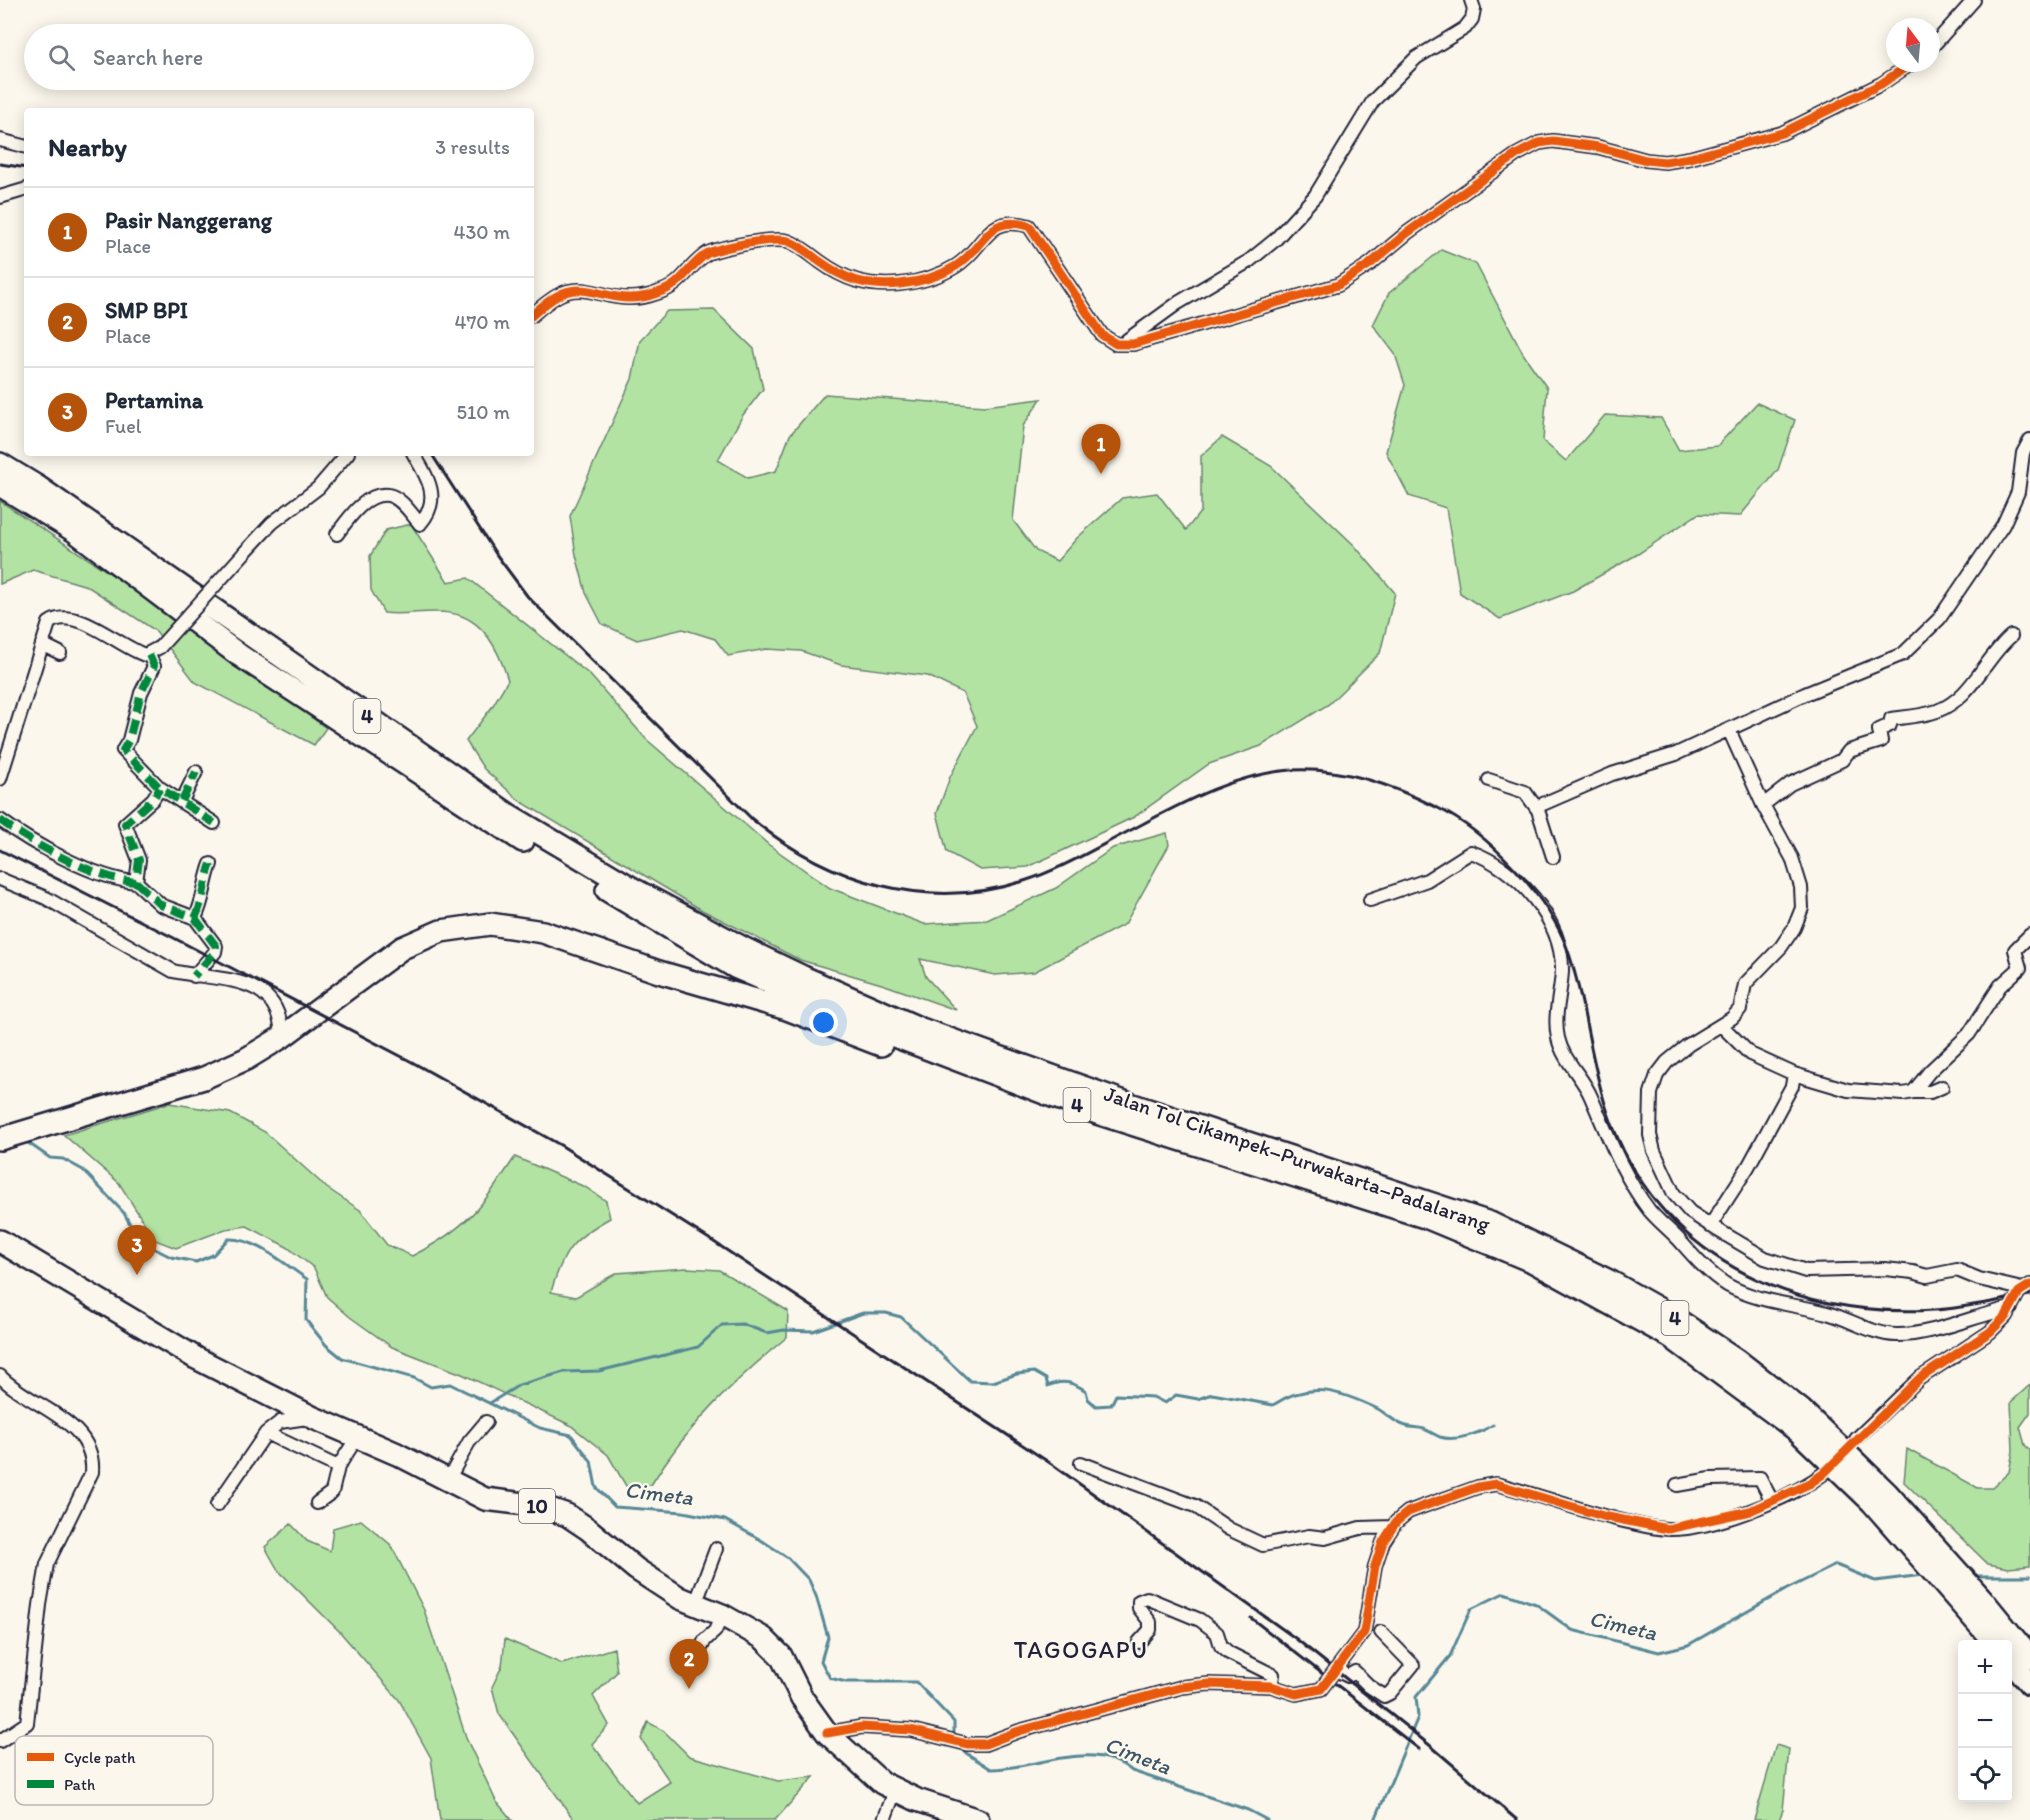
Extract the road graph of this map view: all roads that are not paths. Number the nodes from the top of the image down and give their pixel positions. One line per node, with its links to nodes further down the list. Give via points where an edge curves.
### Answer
1 (1471, 0): 10 (street, via 1472,19 1465,28 1410,63 1373,101 1315,196 1275,240 1249,261 1178,303 1133,338)
2 (1974, 0): 3 (street)
3 (1940, 38)
4 (1899, 72): 10 (street, via 1782,133 1690,158 1665,162 1598,147 1539,143 1516,155 1338,285 1140,342)
5 (0, 140): 6 (street)
6 (24, 146)
7 (24, 190): 8 (street)
8 (0, 197)
9 (534, 314): 10 (street, via 557,295 583,288 628,298 657,293 685,279 708,253 774,241 788,241 848,280 916,282 956,267 990,230 1009,221 1029,226 1102,336)
10 (1116, 344)
11 (2030, 440): 21 (street, via 2023,453 2018,492 2003,525 1939,619 1908,651)
12 (345, 456): 19 (street, bridge, via 318,488 272,524)
13 (415, 456): 16 (street, via 427,477 432,499 429,513 420,524 388,495 371,498)
14 (0, 464): 63 (highway, Jalan Tol Cikampek–Purwakarta–Padalarang / 4, via 509,815 663,906 804,977 921,1029 1127,1103 1490,1222 1611,1282 1737,1360 1801,1410)
15 (0, 485): 42 (highway, Jalan Tol Cikampek–Purwakarta–Padalarang / 4, via 76,532 239,655 486,819 735,967 897,1037)
16 (337, 534)
17 (2011, 636): 27 (street, via 1957,699 1938,711 1891,719 1880,730 1881,741 1849,751 1842,760 1790,784)
18 (42, 644): 19 (street, via 49,623 69,617 137,652); 20 (street); 23 (street)
19 (154, 651): 25 (street, via 154,666 123,750)
20 (60, 653)
21 (1729, 730): 27 (street); 28 (street)
22 (196, 772): 26 (street)
23 (0, 779)
24 (1489, 780): 28 (street, via 1525,792)
25 (160, 788): 26 (street); 34 (street, via 125,824 139,860)
26 (182, 801): 30 (street)
27 (1763, 805): 39 (street, via 1792,858 1801,887 1802,908 1781,947 1745,984 1740,1009)
28 (1536, 807): 31 (street)
29 (0, 820): 34 (street, via 89,868)
30 (214, 823)
31 (1553, 858)
32 (211, 864): 36 (street, via 204,880 202,905)
33 (0, 879): 38 (street, via 46,898 173,970)
34 (136, 882): 36 (street, via 167,909)
35 (1370, 900): 51 (street, via 1427,880 1471,852 1504,868 1527,892 1546,917 1559,948 1561,984 1557,1009 1561,1048 1590,1095 1616,1155 1649,1210 1698,1262 1728,1285 1896,1335)
36 (195, 918): 38 (street, via 216,946)
37 (2030, 935): 44 (street, via 2015,950 2020,968 2000,986 1969,1034)
38 (194, 976): 40 (street, via 232,979 260,990 274,1004 282,1024)
39 (1722, 1026): 41 (street, via 1750,1054); 46 (street, via 1667,1062 1651,1093 1649,1119 1654,1152 1674,1194)
40 (282, 1037): 42 (highway, via 402,948 441,931 490,924 543,932 658,972 787,1010 962,1074); 45 (highway, via 204,1078)
41 (1794, 1074): 44 (street, via 1865,1093); 46 (street, via 1792,1086 1748,1167)
42 (1022, 1083): 63 (highway, Jalan Tol Cikampek–Purwakarta–Padalarang / 4, via 1097,1113 1428,1218 1534,1262 1671,1336)
43 (1942, 1087): 44 (street)
44 (1913, 1092)
45 (2, 1139)
46 (1710, 1226): 50 (street, via 1765,1258 1806,1271 1885,1269 1927,1276 1956,1270 1979,1279)
47 (0, 1229): 49 (highway, 10)
48 (0, 1241): 49 (highway, 10)
49 (38, 1264): 53 (highway, 10, via 196,1358)
50 (2026, 1287): 51 (street)
51 (2011, 1308): 57 (street, via 1990,1332 1920,1378)
52 (0, 1376): 81 (street, via 12,1389 59,1416 85,1440 93,1461 92,1472 47,1564 27,1723)
53 (314, 1418): 55 (street, via 280,1422); 56 (highway, 10)
54 (486, 1422): 61 (street, via 469,1442)
55 (266, 1433): 59 (street); 66 (street)
56 (358, 1436): 59 (street); 61 (highway, 10)
57 (1856, 1439)
58 (1081, 1463): 67 (street, via 1195,1506 1229,1529 1263,1545 1309,1536 1325,1538 1360,1528)
59 (338, 1467): 65 (street, via 332,1492)
60 (1823, 1474): 64 (street)
61 (448, 1480): 69 (highway, 10, via 485,1499 541,1506 567,1515 636,1569)
62 (1677, 1485): 64 (street, via 1711,1479 1760,1478)
63 (1879, 1497): 72 (highway, Jalan Tol Cikampek–Purwakarta–Padalarang / 4); 74 (highway, Jalan Tol Cikampek–Purwakarta–Padalarang / 4, via 1982,1599)
64 (1773, 1501): 67 (street, via 1736,1516 1668,1529 1603,1516 1496,1484 1408,1512)
65 (317, 1503)
66 (217, 1505)
67 (1392, 1527): 76 (street, via 1375,1566 1364,1632)
68 (716, 1549): 69 (street)
69 (694, 1605): 70 (highway, 10)
70 (722, 1615): 77 (street); 80 (highway, 10, via 773,1646)
71 (1381, 1632): 76 (street, via 1413,1665 1390,1693 1379,1693 1355,1672 1348,1676)
72 (1993, 1640)
73 (1138, 1642): 79 (street, via 1150,1630 1150,1622 1139,1608 1139,1601 1147,1598 1200,1620 1217,1633 1221,1646 1229,1653 1273,1675)
74 (2030, 1658)
75 (2012, 1664): 78 (highway)
76 (1336, 1670): 79 (street, via 1321,1689 1308,1694)
77 (689, 1672)
78 (2030, 1684)
79 (1271, 1686): 80 (street, via 1182,1687 1019,1731 986,1744 967,1744 911,1730 862,1727)
80 (827, 1733): 82 (highway, 10)
81 (0, 1741)
82 (895, 1791): 83 (street); 84 (highway, 10)
83 (884, 1820)
84 (978, 1820)

